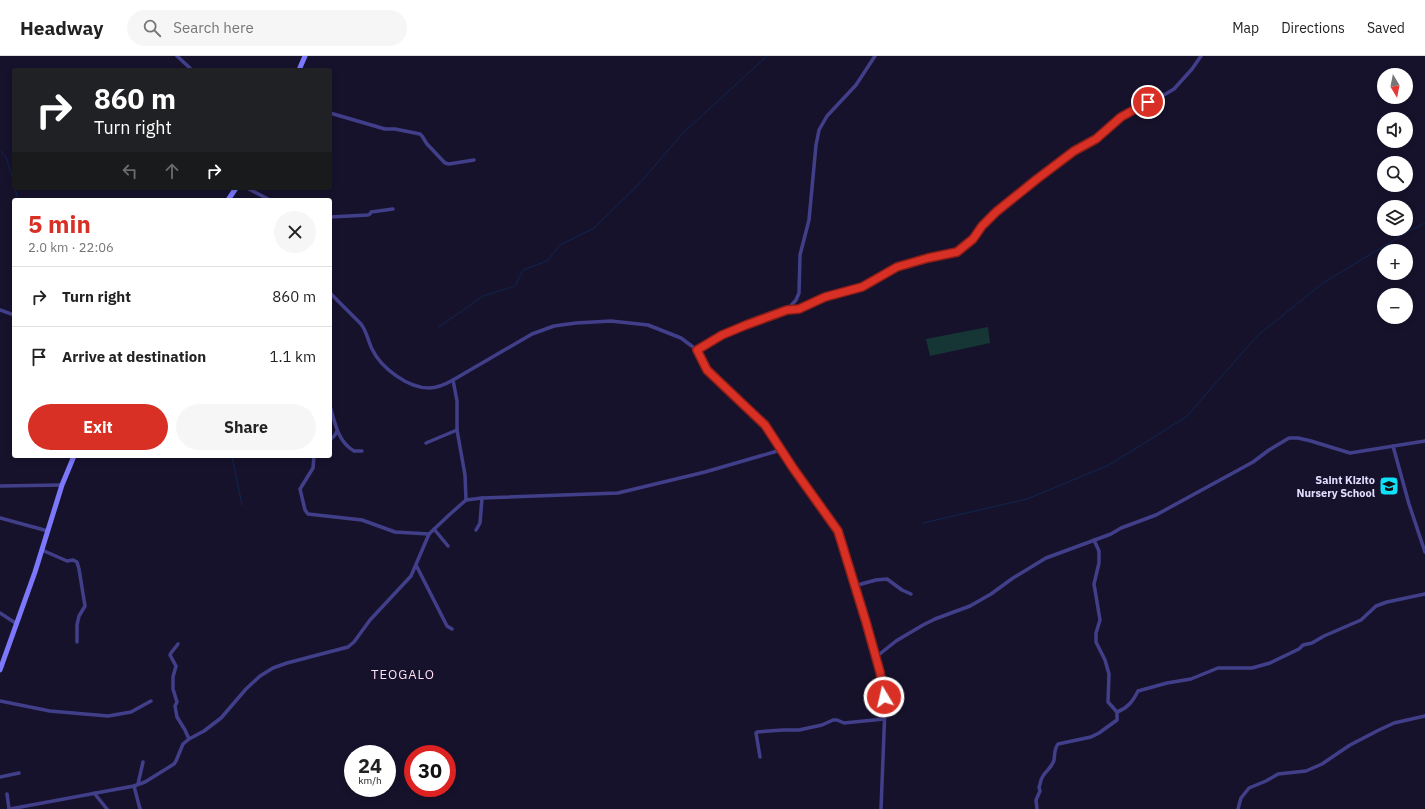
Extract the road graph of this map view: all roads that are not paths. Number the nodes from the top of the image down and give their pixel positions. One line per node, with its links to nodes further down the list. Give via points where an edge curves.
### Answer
1 (177, 56): 5 (street)
2 (305, 56): 6 (main road)
3 (874, 56): 15 (street, via 856,86 826,116 819,130 809,220 800,255 799,293)
4 (1201, 56): 15 (street, via 1174,89 1121,117 1096,139 1053,166 996,212 961,250 897,267 862,287 825,297 799,309)
5 (190, 68)
6 (300, 68)
7 (332, 114): 8 (street, via 384,129 420,134 445,163)
8 (474, 160)
9 (251, 190): 10 (street)
10 (266, 198)
11 (392, 209): 12 (street, via 368,215)
12 (332, 217)
13 (332, 295): 18 (street, via 361,324 376,355 398,377 430,388)
14 (0, 310): 16 (street)
15 (787, 310): 17 (street, via 722,335)
16 (12, 313)
17 (697, 350): 18 (street, via 682,338 648,325 611,320 576,323 554,326 532,334); 26 (street, via 707,370 765,425)
18 (453, 380): 21 (street)
19 (332, 413): 20 (street)
20 (337, 430): 22 (street); 27 (street, via 350,449)
21 (458, 430): 24 (street); 33 (street)
22 (332, 438)
23 (1425, 441): 25 (street)
24 (426, 443)
25 (1393, 446): 39 (street, via 1350,453 1311,441 1289,438 1253,462 1156,515); 42 (street)
26 (781, 450): 32 (street, via 624,492); 44 (street, via 838,531)
27 (362, 451)
28 (73, 458): 30 (main road)
29 (314, 458): 38 (street, via 313,468 300,489 308,514 362,520 395,532)
30 (62, 485): 31 (street); 37 (main road)
31 (0, 486)
32 (482, 498): 33 (street); 36 (street, via 480,523)
33 (466, 500): 35 (street)
34 (0, 518): 37 (street)
35 (434, 529): 38 (street); 40 (street)
36 (476, 530)
37 (48, 531): 41 (main road)
38 (429, 534): 43 (street)
39 (1094, 540): 52 (street, via 1046,558 970,606 923,625); 56 (street, via 1099,552 1094,584 1100,620 1096,642 1109,674 1108,702)
40 (448, 546)
41 (42, 550): 48 (main road); 50 (street, via 67,561 77,562 85,606 79,616)
42 (1425, 552)
43 (416, 565): 49 (street, via 447,626); 59 (street, via 411,576 348,647 287,662 266,672 246,689 221,718)
44 (854, 586): 45 (street, via 887,579); 52 (street)
45 (911, 594)
46 (1425, 594): 56 (street, via 1376,606 1361,620 1303,645 1270,663 1252,668 1218,668 1191,679 1138,691 1134,700)
47 (0, 614): 48 (street)
48 (16, 624): 53 (main road)
49 (452, 629)
50 (77, 642)
51 (178, 644): 59 (street, via 170,655 176,666 173,689 177,702 174,706)
52 (876, 657): 58 (street, via 883,688)
53 (0, 670)
54 (0, 701): 55 (street, via 50,711 108,716 131,712)
55 (151, 701)
56 (1117, 712): 71 (street, via 1117,720 1099,733 1058,744 1052,765 1042,777 1036,800)
57 (1425, 716): 72 (street, via 1394,723 1350,745 1322,764 1306,770 1278,774 1249,788)
58 (884, 719): 60 (street, via 844,723 833,720 799,730 757,732); 70 (street)
59 (189, 739): 64 (street, via 183,744 174,764)
60 (760, 757)
61 (143, 762): 64 (street)
62 (19, 773): 63 (street)
63 (0, 777)
64 (136, 785): 65 (street); 69 (street)
65 (94, 793): 67 (street); 68 (street)
66 (7, 794): 67 (street)
67 (10, 809)
68 (107, 809)
69 (140, 809)
70 (881, 809)
71 (1037, 809)
72 (1238, 809)

